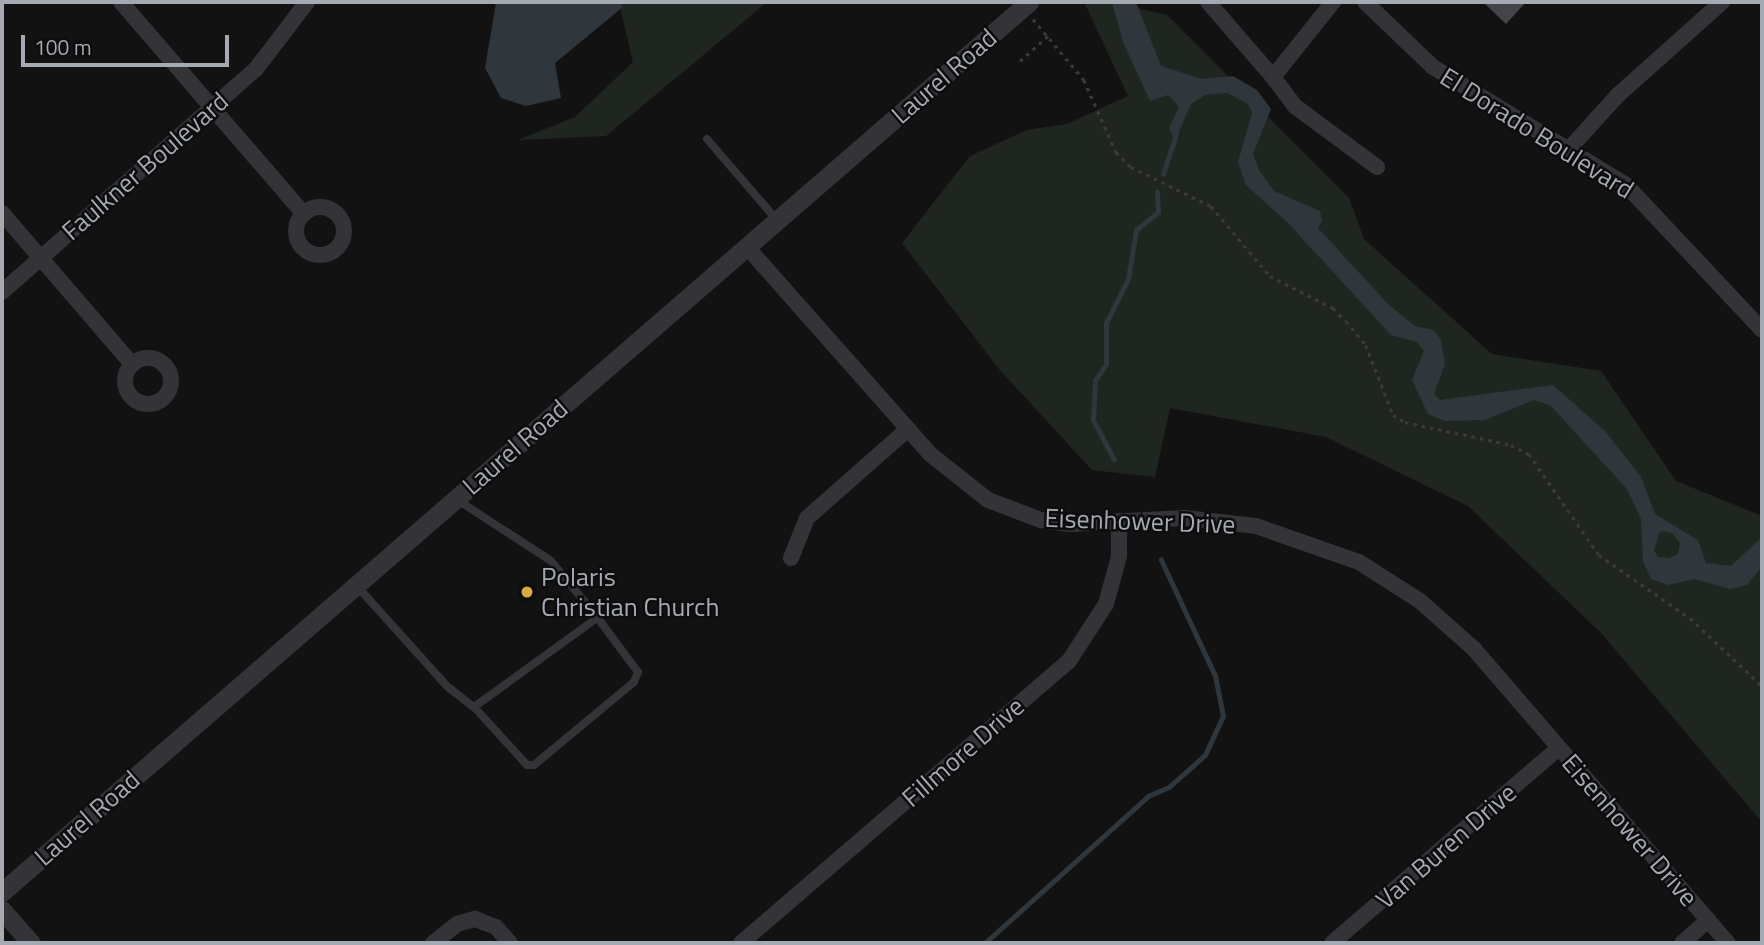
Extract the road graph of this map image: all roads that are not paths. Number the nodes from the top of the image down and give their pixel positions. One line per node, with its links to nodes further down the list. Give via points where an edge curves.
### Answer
1 (121, 2): 9 (street)
2 (307, 2): 9 (street, Faulkner Boulevard, via 267,57)
3 (1208, 2): 8 (street)
4 (1333, 2): 8 (street)
5 (1365, 2): 11 (street, El Dorado Boulevard, via 1433,67)
6 (1722, 2): 11 (street, via 1618,95)
7 (1026, 4): 15 (street, Laurel Road)
8 (1272, 77): 12 (street, via 1296,107)
9 (212, 108): 14 (street); 17 (street, Faulkner Boulevard)
10 (707, 139): 15 (lane)
11 (1569, 149): 19 (street, El Dorado Boulevard, via 1625,184 1652,208)
12 (1377, 167)
13 (2, 213): 17 (street)
14 (304, 214)
15 (777, 220): 16 (street, Laurel Road)
16 (747, 247): 21 (street, Eisenhower Drive); 22 (street, Laurel Road)
17 (41, 258): 18 (street, Faulkner Boulevard); 20 (street)
18 (2, 292)
19 (1762, 330)
20 (132, 364)
21 (908, 429): 23 (street, Eisenhower Drive, via 967,487 1014,512 1070,524); 24 (street, via 807,519)
22 (456, 499): 25 (street, Laurel Road); 26 (lane, via 551,561)
23 (1119, 521): 28 (street, Eisenhower Drive, via 1185,517 1244,524 1292,535 1359,562 1448,624); 35 (street, Fillmore Drive, via 1119,556 1106,604 1069,661)
24 (791, 558)
25 (356, 585): 27 (lane, via 449,687); 29 (street, Laurel Road)
26 (597, 618): 27 (lane); 27 (lane, via 638,672 637,677 534,765 527,765)
27 (474, 707)
28 (1559, 748): 31 (street, Eisenhower Drive); 36 (street, Van Buren Drive)
29 (2, 892)
30 (2, 910): 32 (street)
31 (1709, 920): 37 (street); 38 (street, Eisenhower Drive)
32 (31, 943)
33 (433, 943): 34 (street, via 457,924 475,919 496,927)
34 (510, 943)
35 (741, 943)
36 (1332, 943)
37 (1682, 943)
38 (1728, 943)

